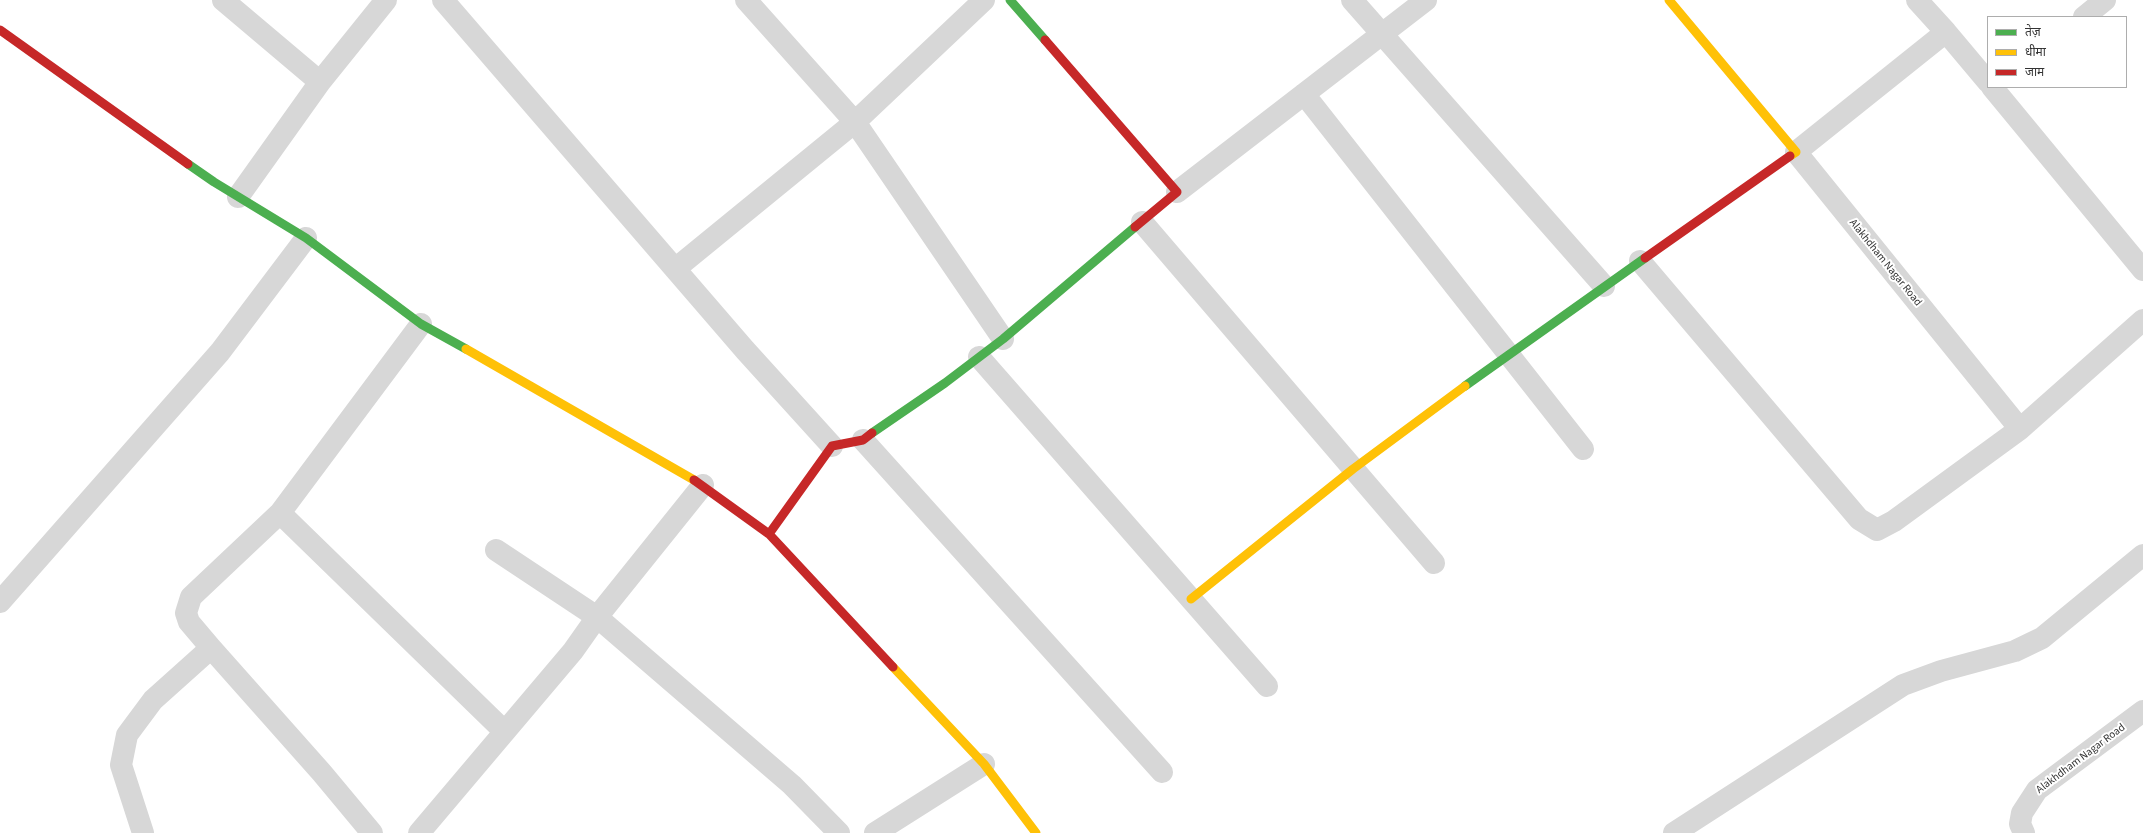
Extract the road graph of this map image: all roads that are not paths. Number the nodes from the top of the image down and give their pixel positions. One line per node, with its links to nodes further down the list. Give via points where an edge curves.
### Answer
1 (224, 0): 17 (street)
2 (386, 0): 17 (street)
3 (443, 0): 27 (street)
4 (746, 0): 20 (street)
5 (984, 0): 20 (street)
6 (1010, 0): 22 (street)
7 (1352, 0): 15 (street)
8 (1426, 0): 15 (street)
9 (1669, 0): 21 (street)
10 (1917, 0): 14 (street)
11 (2105, 0): 12 (street)
12 (2085, 16)
13 (0, 30): 23 (street, via 214,182)
14 (1946, 32): 16 (street); 21 (street)
15 (1381, 34): 19 (street); 29 (street)
16 (1987, 80)
17 (320, 82): 23 (street)
18 (1994, 88): 28 (street)
19 (1304, 94): 22 (street); 33 (street)
20 (854, 122): 27 (street); 32 (street)
21 (1796, 152): 26 (street); 35 (street, Alakhdham Nagar Road)
22 (1177, 192): 24 (street)
23 (238, 196): 25 (street)
24 (1142, 222): 32 (street); 39 (street)
25 (306, 238): 31 (street); 47 (street, via 220,352)
26 (1640, 262): 29 (street); 35 (street, via 1859,519 1877,530 1894,521)
27 (675, 269): 37 (street)
28 (2143, 270)
29 (1604, 286): 33 (street)
30 (2143, 320): 35 (street)
31 (421, 324): 40 (street); 41 (street)
32 (1003, 339): 34 (street)
33 (1508, 354): 38 (street); 39 (street)
34 (980, 357): 36 (street); 46 (street)
35 (2020, 428)
36 (863, 440): 37 (street); 54 (street)
37 (832, 446): 42 (street)
38 (1583, 449)
39 (1353, 469): 45 (street); 46 (street)
40 (703, 485): 42 (street); 48 (street)
41 (280, 513): 49 (street, via 191,597 186,613 189,622); 52 (street)
42 (769, 534): 53 (street)
43 (496, 550): 48 (street)
44 (2143, 555): 61 (street, via 2042,638 2015,651 1941,671 1903,686)
45 (1434, 563)
46 (1191, 599): 50 (street)
47 (0, 602)
48 (597, 617): 52 (street, via 573,651); 58 (street, via 792,785)
49 (210, 648): 55 (street, via 153,700 127,736 121,765); 56 (street)
50 (1267, 686)
51 (2143, 712): 62 (street, Alakhdham Nagar Road, via 2037,790 2022,813 2020,824)
52 (504, 731): 57 (street)
53 (984, 764): 59 (street); 60 (street)
54 (1162, 772)
55 (143, 833)
56 (372, 833)
57 (419, 833)
58 (838, 833)
59 (875, 833)
60 (1036, 833)
61 (1674, 833)
62 (2024, 833)

